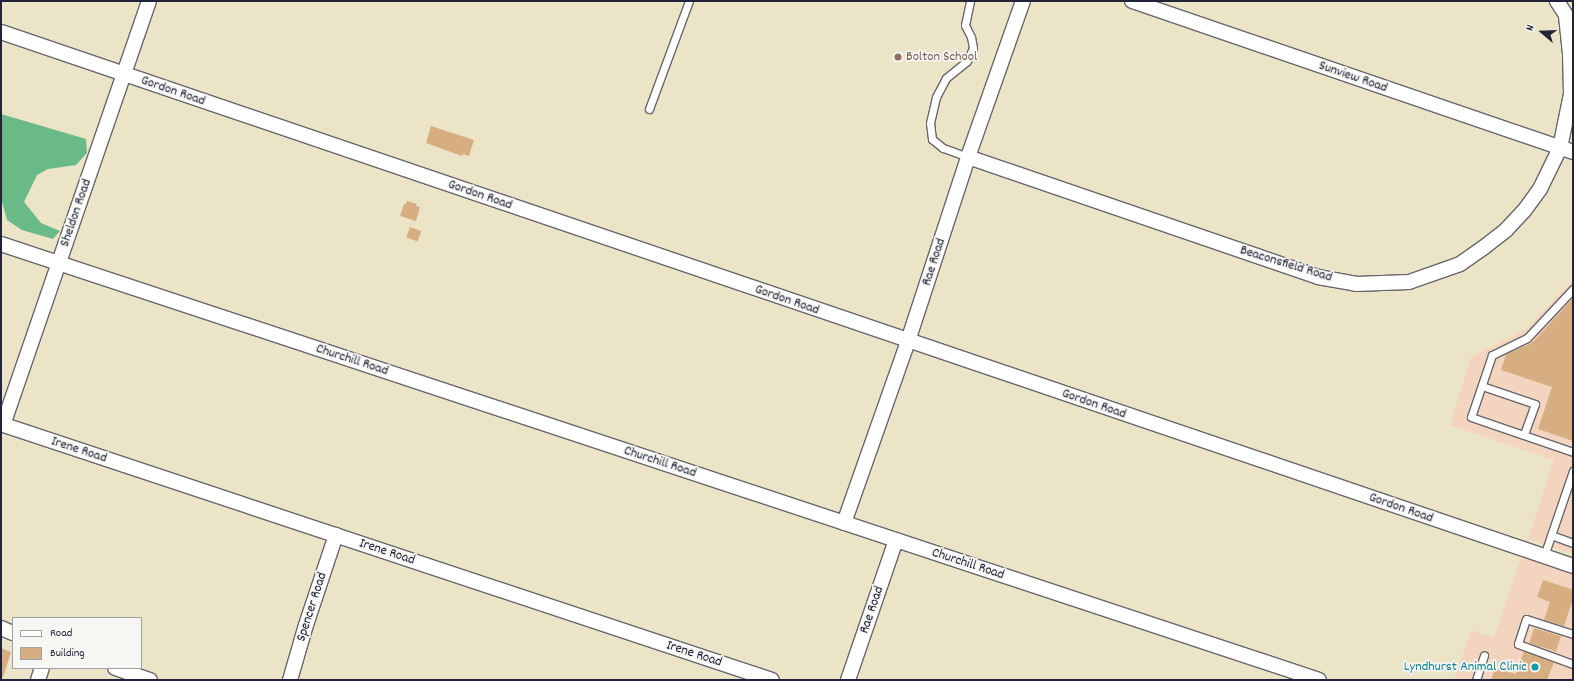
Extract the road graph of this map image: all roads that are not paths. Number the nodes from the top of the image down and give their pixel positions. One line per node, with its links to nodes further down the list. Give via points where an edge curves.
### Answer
1 (149, 1): 9 (street, Sheldon Road)
2 (689, 1): 10 (lane)
3 (970, 1): 12 (lane, via 965,25 973,48 967,61 946,78 936,97 930,123 932,139 943,148)
4 (1023, 1): 12 (street, Rae Road)
5 (1132, 1): 11 (street, Sunview Road)
6 (1557, 1): 7 (street)
7 (1569, 10): 11 (street, Beaconsfield Road, via 1571,94)
8 (1, 32): 9 (street, Gordon Road)
9 (124, 74): 14 (street, Sheldon Road); 16 (street, Gordon Road)
10 (649, 109)
11 (1567, 150): 12 (street, Beaconsfield Road, via 1524,211 1506,230 1460,264 1410,282 1356,284 1318,277)
12 (968, 157): 16 (street, Rae Road)
13 (1, 244): 14 (street, Churchill Road)
14 (59, 263): 18 (street, Sheldon Road); 22 (street, Churchill Road)
15 (1573, 289): 17 (lane, via 1527,338 1492,355)
16 (908, 341): 22 (street, Rae Road); 27 (street, Gordon Road)
17 (1482, 386): 19 (lane, via 1471,417); 19 (lane, via 1535,404)
18 (2, 425): 23 (street, Irene Road)
19 (1524, 436): 20 (lane)
20 (1573, 452)
21 (1573, 470): 24 (lane)
22 (844, 523): 25 (street, Churchill Road)
23 (336, 535): 38 (street, Spencer Road); 39 (street, Irene Road)
24 (1551, 536): 26 (lane); 27 (lane)
25 (896, 540): 40 (street, Rae Road); 41 (street, Churchill Road)
26 (1573, 543)
27 (1544, 556): 28 (street, Gordon Road)
28 (1573, 566)
29 (1, 628): 30 (street)
30 (12, 633)
31 (1573, 634): 33 (lane, via 1526,619 1518,644)
32 (1484, 655): 42 (lane)
33 (1573, 664)
34 (42, 669): 36 (street)
35 (118, 669): 37 (street)
36 (38, 680)
37 (150, 680)
38 (290, 680)
39 (772, 680)
40 (848, 680)
41 (1319, 680)
42 (1476, 680)

